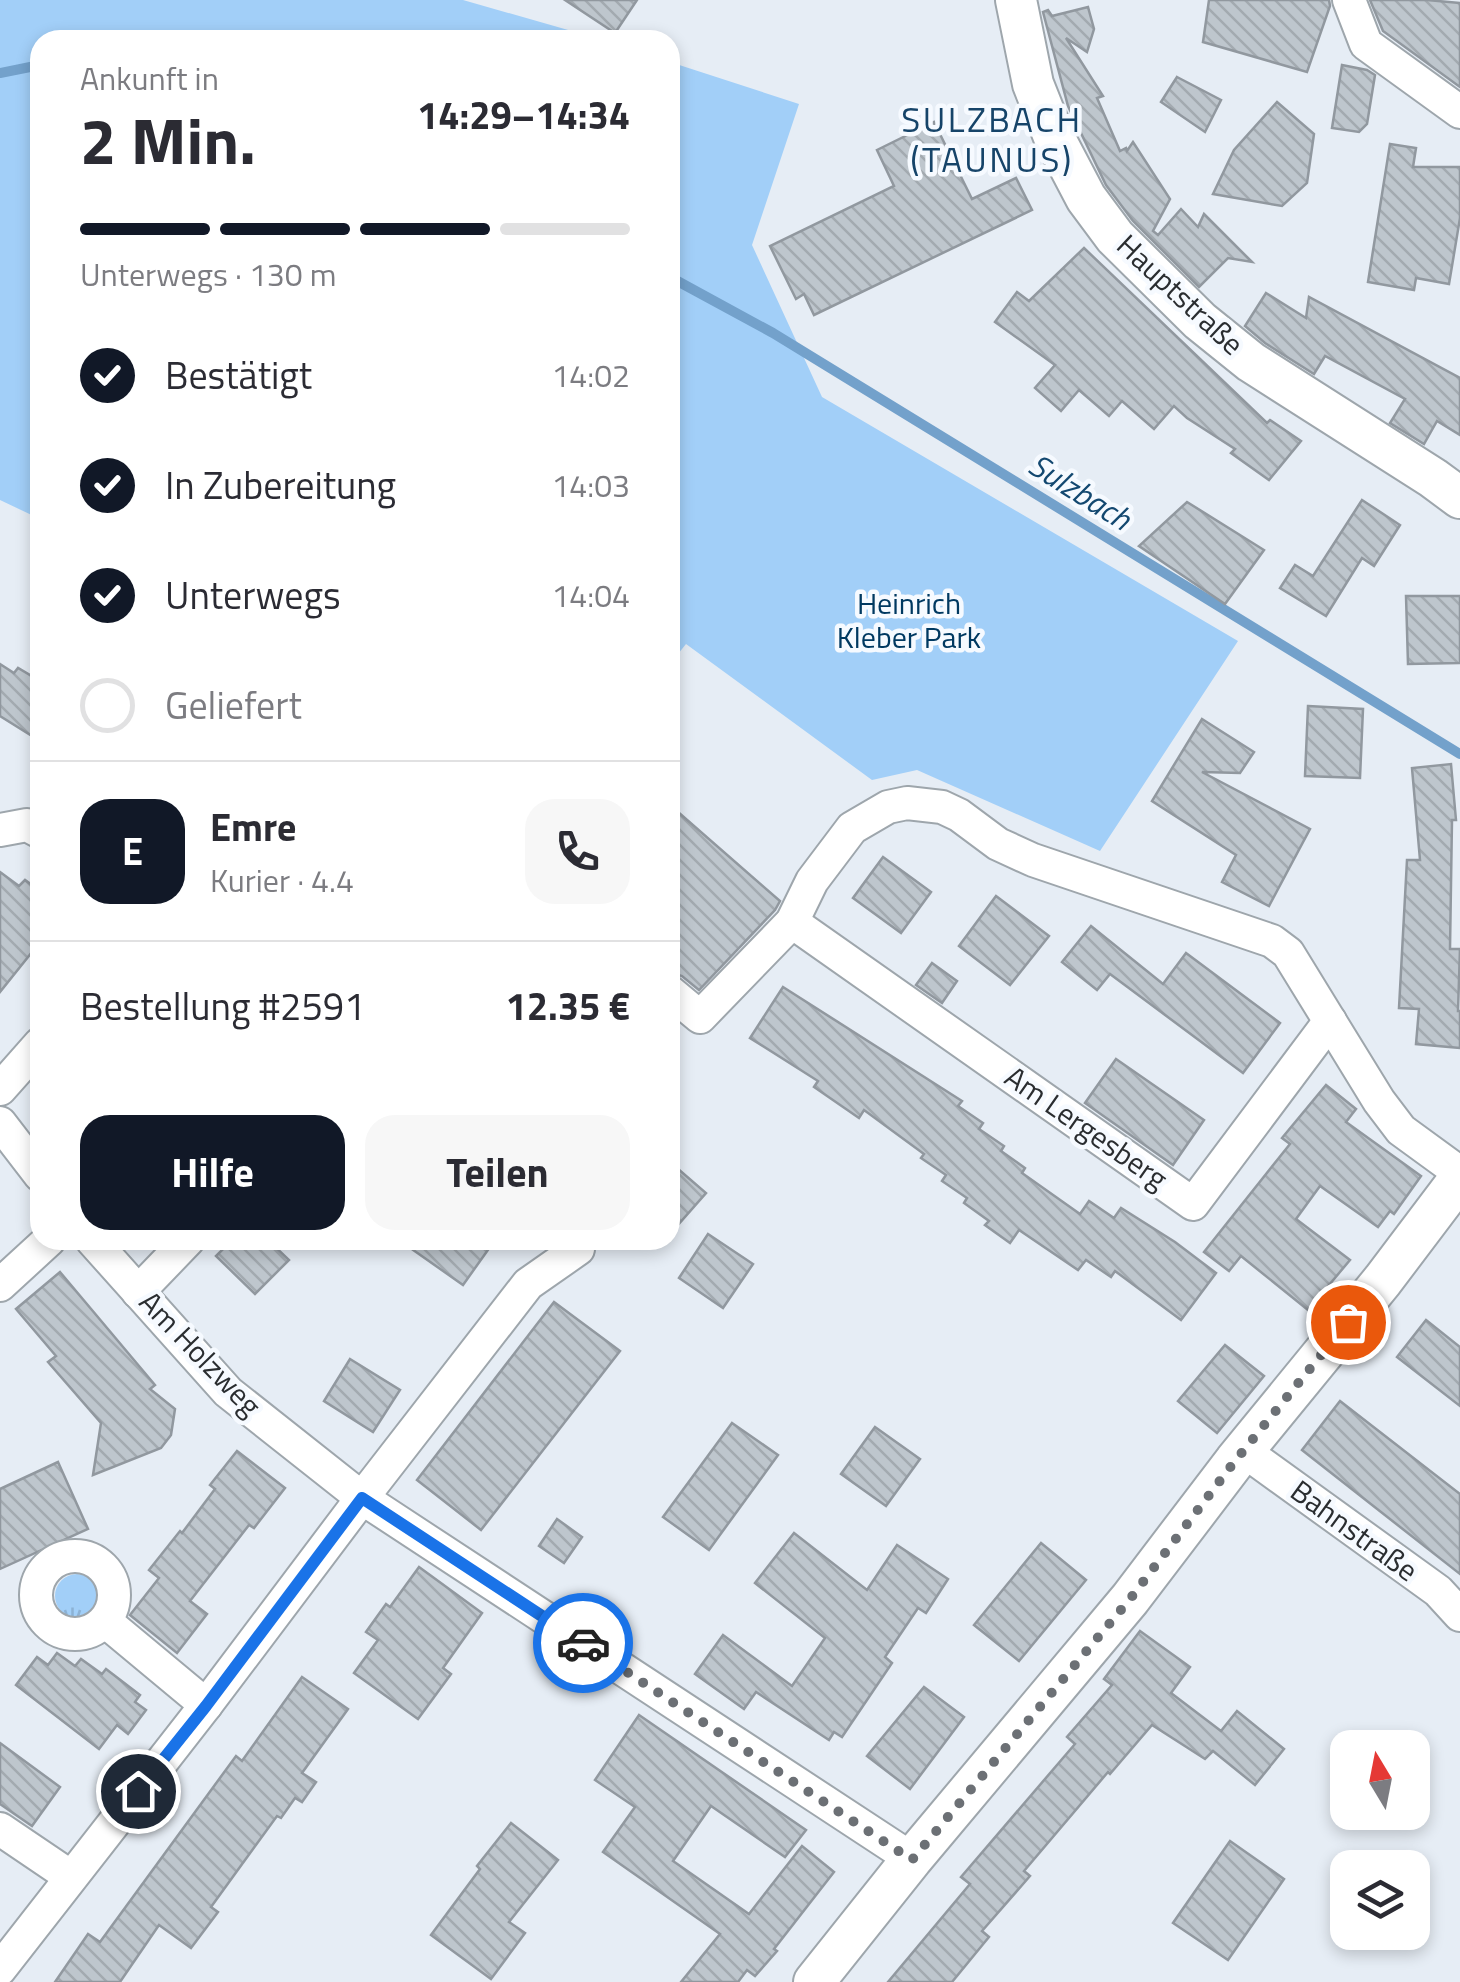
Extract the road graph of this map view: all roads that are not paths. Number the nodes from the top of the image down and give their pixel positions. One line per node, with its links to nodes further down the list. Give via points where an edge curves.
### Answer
1 (1016, 0): 4 (street, Hauptstraße, via 1033,84 1054,137 1115,237 1252,362)
2 (1349, 0): 3 (street, via 1366,44)
3 (1460, 112)
4 (1460, 498)
5 (30, 827): 6 (street)
6 (0, 830)
7 (792, 922): 8 (street, via 700,1017); 9 (street, via 812,881 852,828 888,807 942,807 1033,860 1272,941 1288,954); 9 (street, Am Lergesberg, via 1193,1204)
8 (680, 1000)
9 (1330, 1021): 14 (street, via 1402,1130)
10 (30, 1055): 11 (street)
11 (0, 1089)
12 (0, 1123): 13 (street)
13 (30, 1162)
14 (1460, 1175): 21 (street)
15 (38, 1250): 19 (street)
16 (101, 1250): 20 (street, Am Holzweg)
17 (178, 1250): 20 (street)
18 (577, 1250): 22 (street, via 528,1284)
19 (0, 1285)
20 (138, 1292): 22 (street, Am Holzweg, via 228,1392)
21 (1244, 1451): 23 (street, Bahnstraße, via 1438,1591); 27 (street)
22 (362, 1498): 25 (street); 27 (street, Am Holzweg)
23 (1460, 1615)
24 (105, 1621): 25 (street)
25 (206, 1706): 28 (street)
26 (0, 1829): 28 (street)
27 (912, 1860): 30 (street)
28 (71, 1876): 29 (street)
29 (0, 1969)
30 (814, 1982)

